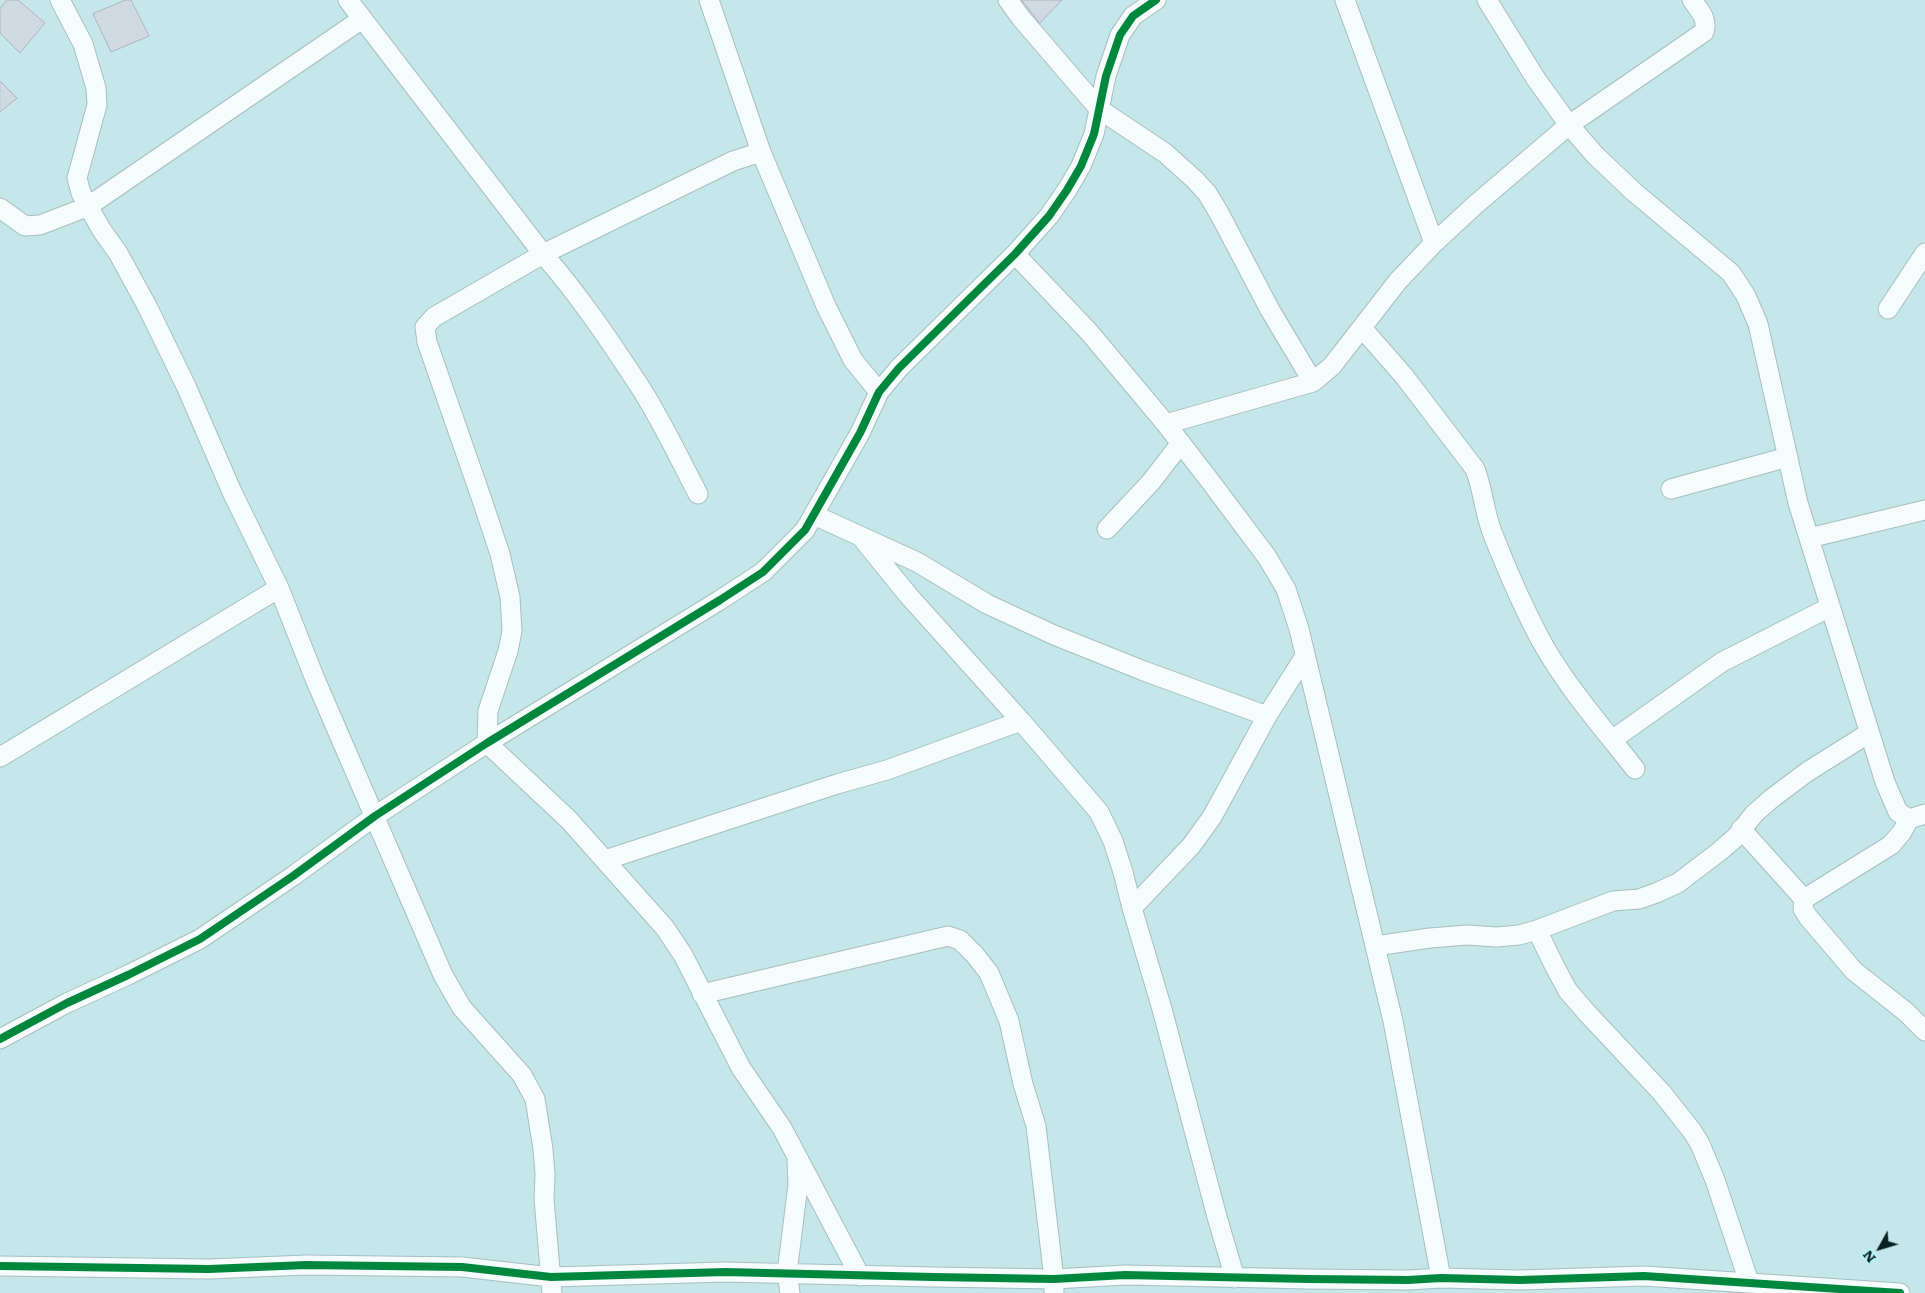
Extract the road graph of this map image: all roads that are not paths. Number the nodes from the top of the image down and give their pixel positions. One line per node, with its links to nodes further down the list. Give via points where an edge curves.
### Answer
1 (60, 0): 13 (street, via 83,44 96,88 97,105 77,178)
2 (348, 0): 9 (street)
3 (709, 0): 12 (street)
4 (1008, 0): 10 (street)
5 (1156, 0): 10 (street, via 1133,16 1120,35 1106,76)
6 (1345, 0): 15 (street)
7 (1487, 0): 11 (street)
8 (1692, 0): 11 (street, via 1705,19 1704,32)
9 (362, 19): 13 (street); 17 (street)
10 (1100, 110): 18 (street, via 1081,166 1067,190); 21 (street, via 1165,153 1207,193)
11 (1569, 125): 15 (street); 25 (street, via 1634,192 1731,273 1758,324)
12 (761, 152): 17 (street, via 733,161); 22 (street, via 826,306 853,360)
13 (87, 207): 14 (street, via 40,225 25,226); 33 (street, via 147,306)
14 (0, 208)
15 (1434, 243): 20 (street, via 1398,281)
16 (1925, 253): 19 (street)
17 (543, 254): 27 (street, via 566,280 641,388); 40 (street, via 434,317 425,327 427,342 500,554 510,597 512,631 488,711)
18 (1015, 254): 22 (street, via 899,368); 23 (street, via 1089,332)
19 (1888, 309)
20 (1362, 328): 21 (street, via 1332,366); 39 (street, via 1404,376 1475,469 1491,530 1544,647 1583,705)
21 (1313, 382): 23 (street)
22 (879, 392): 29 (street)
23 (1166, 424): 24 (street)
24 (1181, 443): 30 (street, via 1151,482); 35 (street, via 1272,565 1286,589)
25 (1788, 458): 26 (street); 32 (street)
26 (1671, 489)
27 (698, 494)
28 (1925, 510): 32 (street)
29 (814, 515): 31 (street); 40 (street, via 792,544 763,572)
30 (1107, 528)
31 (861, 537): 36 (street, via 917,562 987,604 1054,635); 37 (street, via 908,595)
32 (1809, 538): 34 (street)
33 (278, 588): 41 (street); 43 (street)
34 (1830, 607): 38 (street); 39 (street, via 1722,662)
35 (1305, 656): 36 (street); 50 (street)
36 (1267, 716): 48 (street, via 1212,817 1191,846)
37 (1021, 721): 46 (street, via 887,770); 48 (street, via 1099,812 1113,841)
38 (1869, 733): 44 (street, via 1884,782 1898,812); 45 (street, via 1771,798)
39 (1612, 740): 42 (street)
40 (487, 743): 43 (street); 46 (street)
41 (0, 757)
42 (1636, 769)
43 (375, 816): 53 (street, via 200,939); 61 (street, via 443,975 462,1008 522,1075 535,1099 543,1149)
44 (1917, 817): 47 (street, via 1891,845)
45 (1741, 829): 47 (street); 49 (street, via 1720,851 1678,883 1639,899 1613,901)
46 (605, 860): 51 (street, via 665,928)
47 (1804, 899): 52 (street, via 1803,909 1808,918 1854,971)
48 (1132, 908): 58 (street)
49 (1537, 930): 50 (street, via 1519,935 1467,935); 60 (street, via 1568,991 1692,1131 1715,1180)
50 (1375, 946): 59 (street, via 1395,1030)
51 (702, 994): 54 (street, via 741,1068 782,1128); 62 (street, via 948,936 960,940 989,973 1009,1021 1036,1126)
52 (1925, 1031)
53 (0, 1038)
54 (797, 1157): 56 (street, via 798,1185); 57 (street)
55 (0, 1266): 61 (street, via 462,1267)
56 (787, 1273): 57 (street); 61 (street, via 725,1272); 64 (street)
57 (860, 1276): 62 (street)
58 (1235, 1278): 62 (street, via 1124,1275); 63 (street)
59 (1441, 1278): 60 (street, via 1520,1280 1644,1276); 63 (street)
60 (1749, 1282): 65 (street)
61 (551, 1285)
62 (1054, 1286)
63 (1408, 1286)
64 (790, 1293)
65 (1900, 1293)

